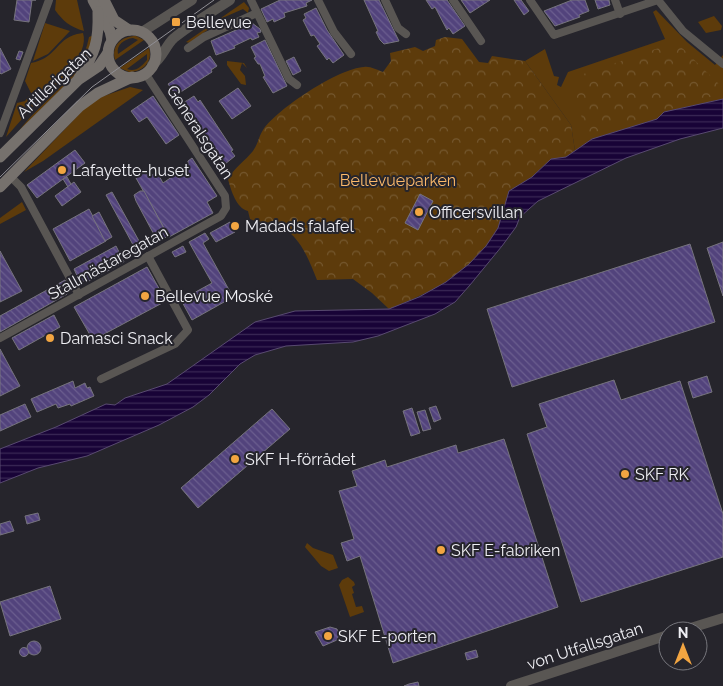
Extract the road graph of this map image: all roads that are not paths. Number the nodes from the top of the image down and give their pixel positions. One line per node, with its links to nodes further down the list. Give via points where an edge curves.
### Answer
1 (49, 0): 29 (street)
2 (93, 0): 13 (main road)
3 (104, 0): 16 (main road, via 114,20)
4 (192, 0): 17 (street)
5 (230, 0): 25 (street, via 174,38)
6 (251, 0): 14 (street)
7 (318, 0): 23 (street, via 334,32)
8 (385, 0): 18 (street, via 398,28)
9 (453, 0): 20 (street)
10 (530, 0): 15 (street, via 554,35)
11 (615, 0): 15 (street)
12 (658, 0): 15 (street); 24 (street, via 683,31)
13 (98, 12): 19 (main road, via 110,30); 27 (main road, via 95,52)
14 (257, 13): 21 (street, via 204,37); 28 (street, via 289,78)
15 (620, 14)
16 (129, 30): 17 (main road); 19 (main road, Artillerigatan)
17 (142, 32): 25 (main road, via 154,46 155,56)
18 (406, 34)
19 (112, 40): 22 (main road, Artillerigatan)
20 (481, 41)
21 (188, 48)
22 (108, 53): 26 (main road, Artillerigatan, via 114,69 122,76); 27 (main road, Artillerigatan, via 99,66)
23 (351, 54)
24 (723, 64)
25 (149, 69): 26 (main road); 33 (street, Generalsgatan, via 225,196)
26 (132, 78): 31 (main road, via 98,93 80,106)
27 (78, 80): 30 (main road, Artillerigatan)
28 (297, 85)
29 (0, 133)
30 (0, 158)
31 (11, 177): 32 (main road); 35 (street, via 21,187)
32 (0, 187)
33 (226, 208): 34 (street, Stallmästaregatan, via 221,216)
34 (148, 256): 35 (street, Stallmästaregatan); 37 (street, via 188,330 175,344)
35 (79, 295): 36 (street, Stallmästaregatan)
36 (0, 338)
37 (101, 379)
38 (723, 618): 39 (street)
39 (708, 623)
40 (658, 638): 41 (street, von Utfallsgatan)
41 (511, 686)

